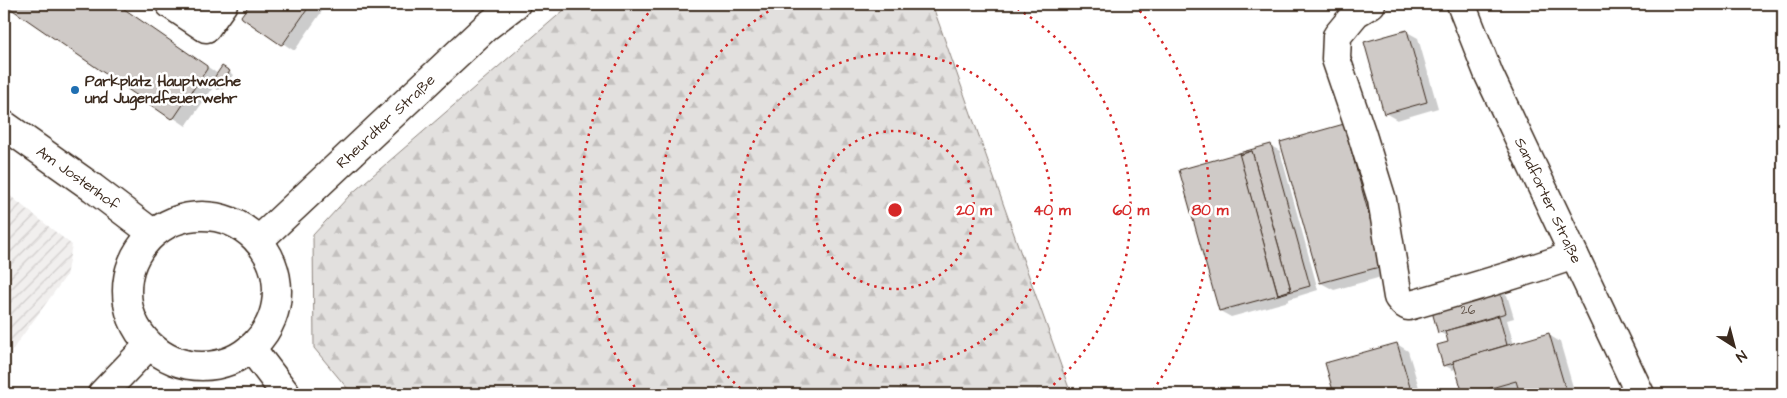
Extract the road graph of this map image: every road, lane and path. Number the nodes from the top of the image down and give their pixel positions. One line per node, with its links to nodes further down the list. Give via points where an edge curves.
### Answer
1 (170, 4): 2 (main road, via 206,28)
2 (223, 4)
3 (516, 4): 8 (main road, Rheurdter Straße, via 486,27)
4 (1371, 4): 9 (main road, via 1356,13 1337,36 1336,60 1382,200 1398,297 1408,306)
5 (1461, 4): 9 (main road, Sandforter Straße, via 1489,75)
6 (4, 125): 7 (main road, Am Jostenhof)
7 (151, 232): 8 (main road, via 189,217 214,217 238,225); 10 (main road, via 133,260 127,282 132,320)
8 (258, 241): 11 (main road, via 271,260 277,284 275,307 267,329)
9 (1574, 255): 14 (main road, Sandforter Straße)
10 (149, 345): 11 (main road, via 167,358 188,365 211,366 232,360); 12 (main road)
11 (251, 348): 13 (main road)
12 (102, 394)
13 (286, 394)
14 (1640, 394)

